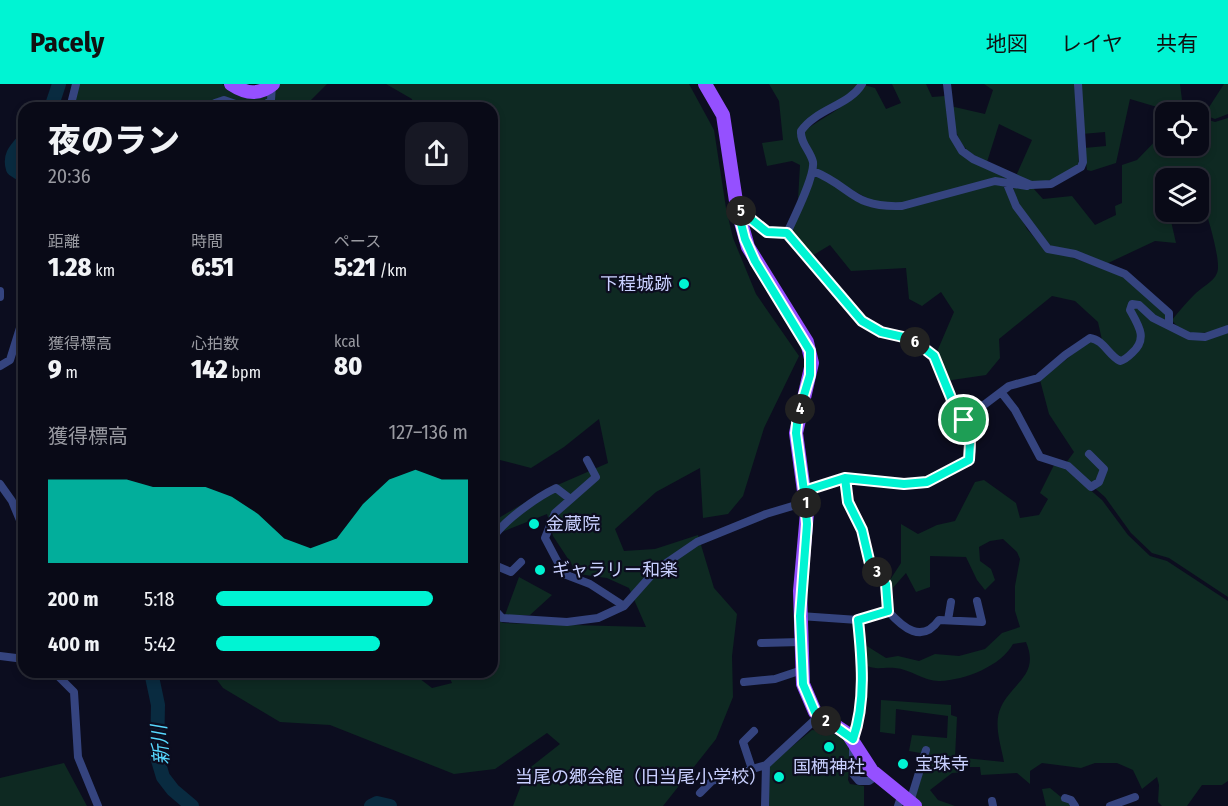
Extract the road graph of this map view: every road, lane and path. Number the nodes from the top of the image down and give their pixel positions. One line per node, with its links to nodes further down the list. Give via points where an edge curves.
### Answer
1 (76, 84): 8 (street)
2 (231, 84): 7 (main road, via 248,93)
3 (705, 84): 13 (main road, via 723,115)
4 (862, 84): 10 (street, via 855,96 832,105 801,131)
5 (947, 84): 12 (street, via 951,127 962,152)
6 (1078, 84): 12 (street, via 1081,167 1051,184)
7 (273, 85): 9 (street)
8 (72, 102)
9 (268, 102)
10 (813, 171): 11 (street, via 859,201 887,206 902,206 995,181); 14 (street)
11 (1007, 184): 12 (street); 17 (street, via 1016,206 1048,249 1075,254 1125,274 1169,313)
12 (1031, 185)
13 (737, 208): 14 (street, via 767,232); 27 (main road, via 755,261 810,351 810,375 796,433)
14 (787, 233): 22 (street, via 862,321 881,332 912,339 934,356)
15 (0, 291): 16 (street)
16 (0, 297)
17 (1169, 325): 18 (street, via 1193,337); 21 (street, via 1153,318 1139,304 1132,304 1130,310 1142,340 1124,360 1115,359 1098,340 1090,338 1038,378 1013,384)
18 (1228, 329)
19 (18, 334): 20 (street, via 10,360)
20 (0, 366)
21 (1001, 392): 22 (street); 23 (street, via 1040,457 1068,466 1091,487 1099,482 1104,469)
22 (964, 420): 25 (street, via 970,443 969,460 933,480 915,484)
23 (1089, 454)
24 (587, 460): 28 (street, via 596,477)
25 (845, 478): 27 (street); 36 (street, via 848,502 862,530 870,564 886,584)
26 (0, 484): 29 (street)
27 (805, 497): 35 (street, via 697,542 656,570); 38 (main road)
28 (569, 498): 30 (street, via 556,488); 35 (street, via 550,522 546,538 553,556 564,574 590,584)
29 (18, 516)
30 (498, 529)
31 (521, 562): 32 (street, via 511,572)
32 (498, 567)
33 (977, 601): 40 (street, via 981,622)
34 (951, 602): 40 (street)
35 (624, 606): 37 (street, via 598,618 567,622 502,618)
36 (888, 611): 39 (street); 40 (street, via 899,623 925,633 939,620)
37 (498, 614)
38 (800, 616): 39 (street); 41 (main road)
39 (858, 620): 50 (street, via 861,693)
40 (948, 620)
41 (801, 642): 42 (street); 45 (main road)
42 (761, 643)
43 (0, 656): 44 (street)
44 (18, 658)
45 (802, 670): 47 (street, via 775,679); 48 (main road, via 806,696)
46 (60, 678): 58 (street, via 74,692 78,757)
47 (744, 682)
48 (819, 716): 50 (main road); 52 (street)
49 (754, 731): 53 (street, via 743,742)
50 (853, 739): 57 (main road, via 876,776)
51 (926, 750): 57 (street)
52 (766, 765): 53 (street); 59 (street)
53 (752, 769): 54 (street, via 712,781)
54 (700, 794)
55 (1135, 797): 61 (street)
56 (1065, 798): 60 (street)
57 (906, 802)
58 (98, 806)
59 (765, 806)
60 (1075, 806)
61 (1110, 806)

